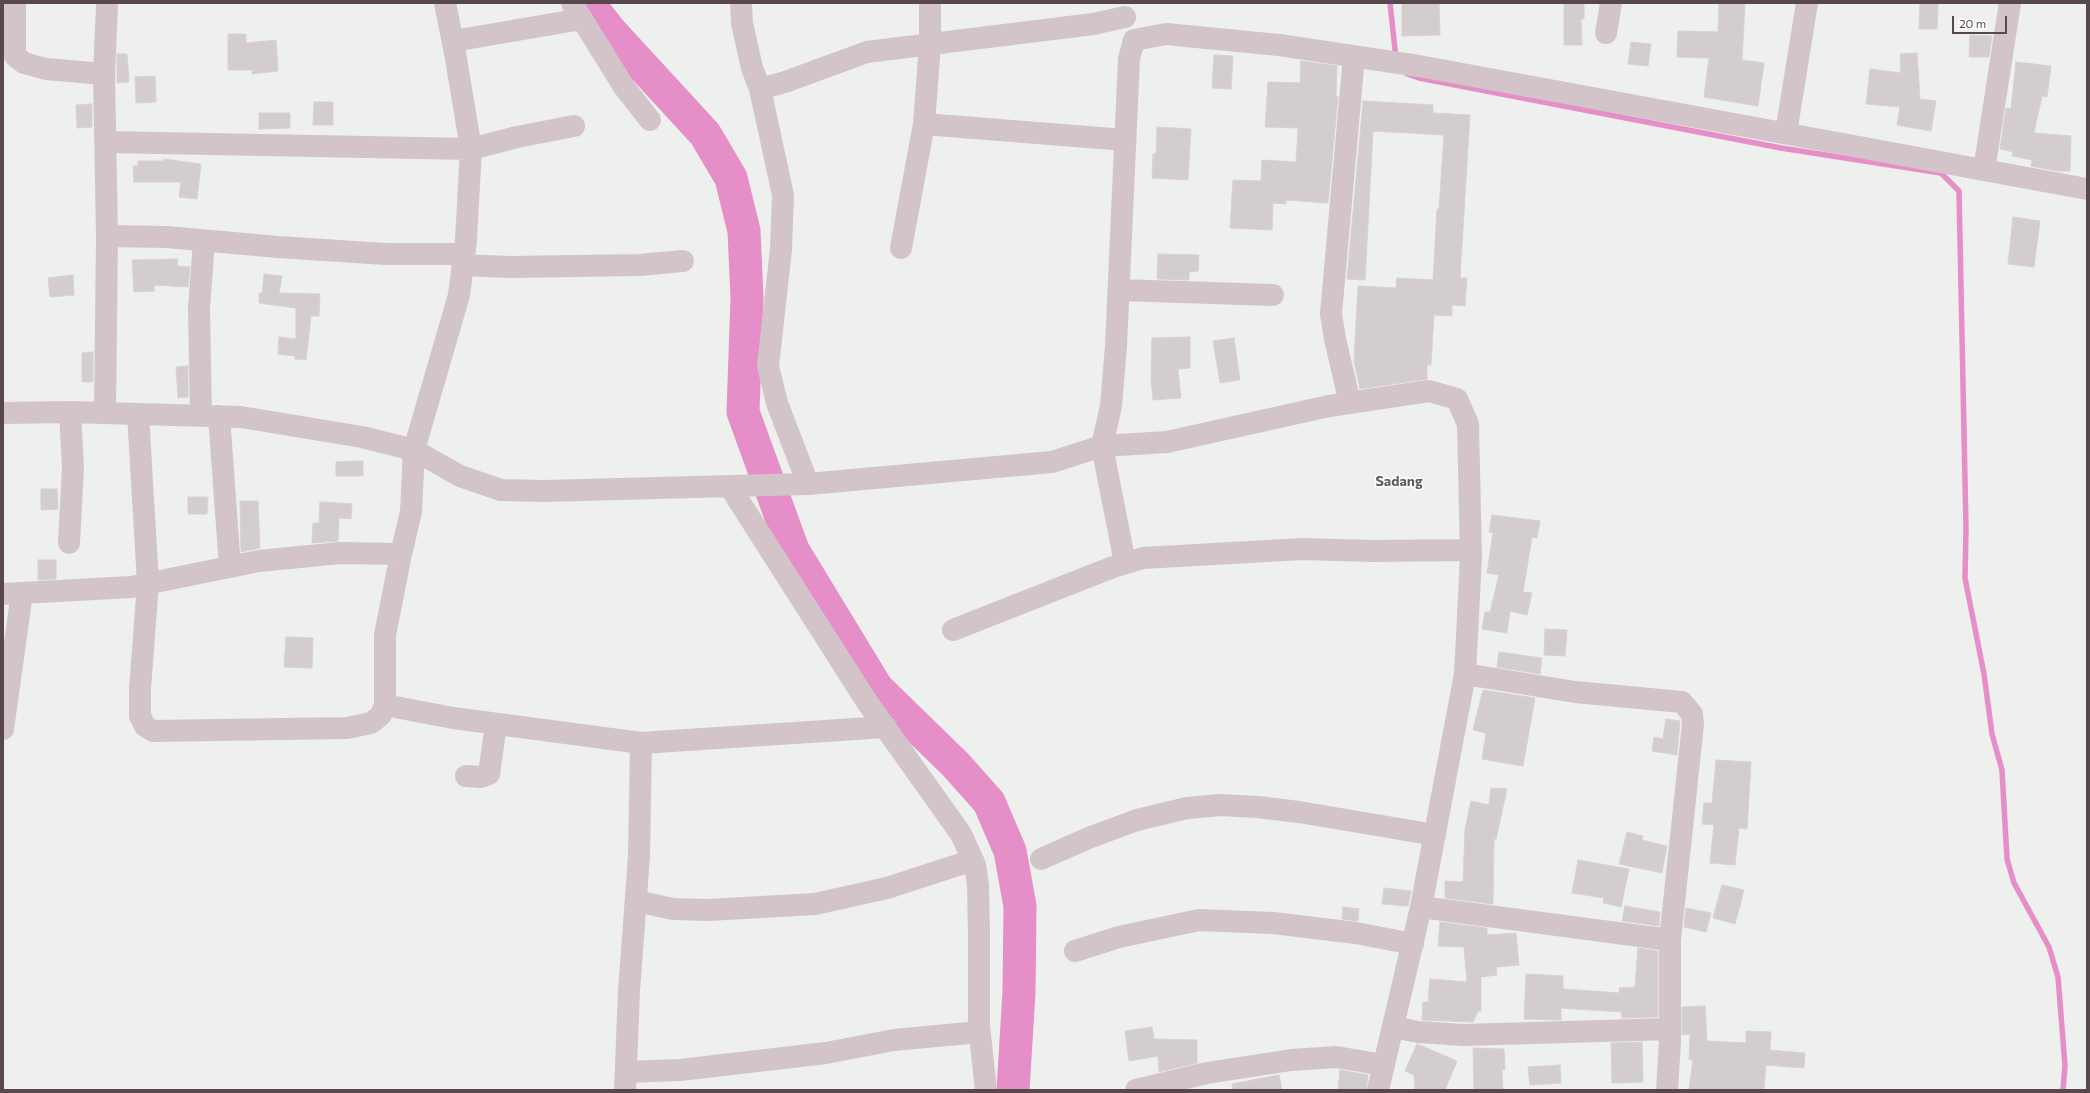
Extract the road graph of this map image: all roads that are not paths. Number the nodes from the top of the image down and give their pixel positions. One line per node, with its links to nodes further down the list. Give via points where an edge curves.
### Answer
1 (15, 3): 16 (street, via 16,56 24,63)
2 (445, 3): 13 (street)
3 (741, 3): 17 (street, via 742,23 752,68)
4 (930, 3): 14 (street)
5 (1611, 3): 11 (street)
6 (1807, 3): 21 (street)
7 (2010, 3): 25 (street)
8 (107, 6): 16 (street)
9 (1123, 10): 12 (street); 14 (street, via 1093,24)
10 (577, 11): 13 (street); 18 (street, via 624,87)
11 (1606, 34)
12 (1134, 40): 15 (street, via 1166,34 1279,44); 22 (street, via 1129,59)
13 (453, 41): 24 (street)
14 (930, 44): 17 (street, via 866,52); 19 (street)
15 (1362, 57): 21 (street); 34 (street, via 1331,314)
16 (104, 74): 23 (street)
17 (760, 89): 42 (street, via 783,195 782,249 768,366 776,403)
18 (650, 120)
19 (924, 124): 22 (street); 29 (street)
20 (574, 126): 24 (street)
21 (1786, 133): 25 (street)
22 (1125, 140): 32 (street)
23 (105, 142): 24 (street); 27 (street)
24 (470, 149): 30 (street)
25 (1984, 170): 26 (street)
26 (2087, 189)
27 (108, 236): 28 (street, via 167,237); 37 (street)
28 (204, 241): 30 (street); 39 (street, via 199,308)
29 (901, 248)
30 (463, 260): 31 (street, via 510,266 631,265); 41 (street, via 459,296)
31 (683, 261)
32 (1120, 290): 33 (street); 40 (street, via 1111,406)
33 (1273, 295)
34 (1350, 403): 40 (street, via 1167,442); 45 (street, via 1429,391 1457,399 1468,424)
35 (70, 412): 36 (street); 37 (street); 44 (street, via 73,467)
36 (3, 413)
37 (105, 413): 38 (street)
38 (138, 414): 39 (street); 49 (street)
39 (210, 416): 41 (street, via 241,417 305,427); 48 (street)
40 (1102, 446): 42 (street, via 1052,462); 47 (street)
41 (414, 450): 43 (street, via 460,476 501,490 544,492); 46 (street, via 411,512)
42 (808, 484): 43 (street)
43 (737, 486): 55 (street, via 867,702)
44 (69, 543)
45 (1471, 550): 47 (street, via 1258,550 1144,558); 52 (street)
46 (401, 554): 48 (street, via 340,553 259,561); 53 (street, via 385,635)
47 (1126, 563): 51 (street)
48 (230, 567): 49 (street)
49 (148, 583): 50 (street, via 131,587); 53 (street, via 140,716 145,726 153,731 347,728 371,723 380,715)
50 (12, 593): 56 (street)
51 (953, 630)
52 (1465, 674): 59 (street); 64 (street, via 1575,692 1682,702 1692,714 1694,724)
53 (385, 705): 54 (street)
54 (496, 724): 57 (street); 58 (street, via 489,774 481,777)
55 (886, 727): 57 (street); 61 (street, via 961,834)
56 (3, 729)
57 (641, 743): 62 (street)
58 (466, 776)
59 (1435, 835): 60 (street, via 1292,811 1221,805 1186,808 1137,820 1091,836); 63 (street)
60 (1041, 859)
61 (973, 860): 62 (street, via 887,888 815,904 708,910 674,909); 69 (street, via 978,885)
62 (636, 901): 71 (street)
63 (1422, 907): 64 (street); 65 (street)
64 (1670, 940): 68 (street)
65 (1413, 944): 66 (street, via 1356,933 1273,923 1199,920 1119,937); 67 (street)
66 (1075, 951)
67 (1393, 1026): 68 (street, via 1418,1032 1464,1035); 70 (street)
68 (1670, 1029): 75 (street)
69 (980, 1032): 71 (street, via 894,1040 826,1053 687,1069); 72 (street)
70 (1384, 1065): 73 (street, via 1336,1057 1291,1060 1207,1073); 74 (street)
71 (625, 1081)
72 (986, 1090)
73 (1136, 1090)
74 (1378, 1090)
75 (1667, 1090)

